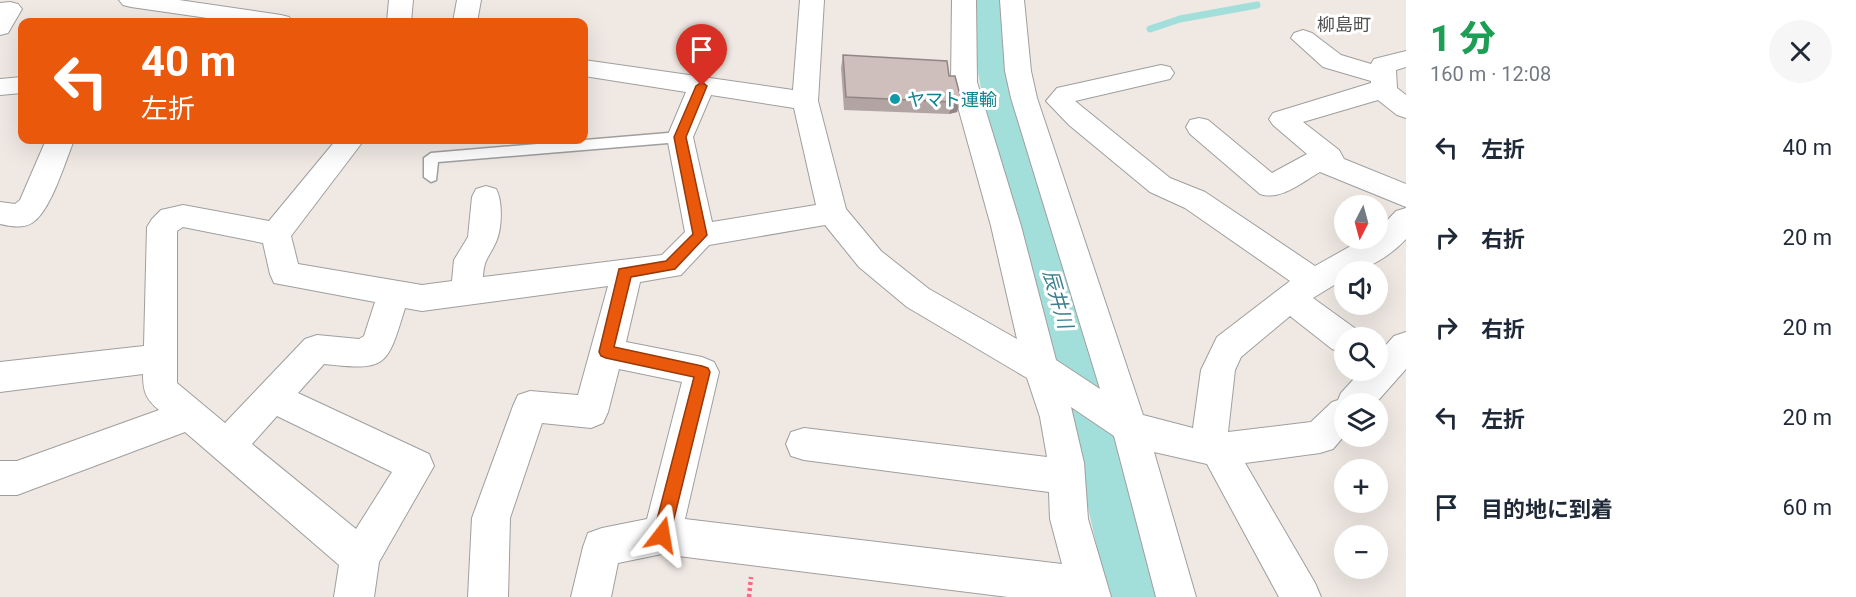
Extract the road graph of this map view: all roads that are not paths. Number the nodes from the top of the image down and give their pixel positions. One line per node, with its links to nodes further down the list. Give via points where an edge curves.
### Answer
1 (131, 0): 8 (street)
2 (401, 0): 9 (street)
3 (469, 0): 10 (street)
4 (812, 0): 20 (street)
5 (964, 0): 43 (street, via 964,82)
6 (1012, 0): 48 (street, via 1024,98)
7 (0, 10): 11 (street, via 10,9)
8 (253, 18)
9 (399, 18)
10 (466, 18)
11 (0, 28)
12 (1303, 38): 16 (street, via 1332,61)
13 (1406, 59): 16 (street, via 1383,65)
14 (588, 69): 18 (street)
15 (1161, 73): 36 (street, via 1066,94 1059,101 1160,185 1195,200)
16 (1383, 84): 21 (street); 26 (street, via 1371,92 1282,119 1329,157)
17 (18, 85): 19 (street)
18 (702, 86): 20 (street); 23 (street)
19 (0, 87)
20 (805, 101): 31 (street)
21 (1406, 109)
22 (1199, 127): 26 (street, via 1270,187 1319,160)
23 (680, 137): 27 (lane, via 431,158); 34 (street)
24 (58, 144): 30 (street, via 32,206 21,216)
25 (348, 144): 33 (street)
26 (1334, 166): 28 (street)
27 (431, 177)
28 (1406, 196)
29 (486, 197): 37 (street, via 483,239 469,260)
30 (0, 213)
31 (832, 213): 34 (street); 43 (street, via 870,259 918,298)
32 (1406, 219): 36 (street, via 1386,241)
33 (276, 234): 38 (street, via 285,273); 41 (street, via 183,216 171,218 162,227)
34 (700, 235): 35 (street, via 670,266)
35 (624, 273): 37 (street); 40 (street)
36 (1301, 289): 39 (street); 52 (street, via 1228,347 1218,370 1210,436)
37 (467, 292): 38 (street, via 422,298)
38 (394, 293): 46 (street, via 377,345 364,354 317,349)
39 (1334, 327)
40 (606, 352): 55 (street, via 702,372); 59 (street, via 591,412 530,406 491,518)
41 (160, 358): 44 (street); 47 (street, via 160,390)
42 (1390, 360): 45 (street)
43 (1048, 374): 48 (street); 53 (street)
44 (0, 377)
45 (1362, 393)
46 (272, 397): 51 (street); 56 (street, via 416,465)
47 (189, 415): 51 (street); 54 (street, via 17,478)
48 (1123, 423): 52 (street, via 1151,435); 61 (street)
49 (1334, 423): 52 (street, via 1320,437)
50 (804, 444): 53 (street)
51 (227, 446): 56 (street)
52 (1217, 450): 62 (street)
53 (1066, 477): 57 (street, via 1069,519)
54 (0, 478)
55 (662, 535): 57 (street); 60 (street, via 602,547)
56 (360, 557): 58 (street)
57 (1089, 592)
58 (354, 597)
59 (488, 597)
60 (591, 597)
61 (1176, 597)
62 (1301, 597)

